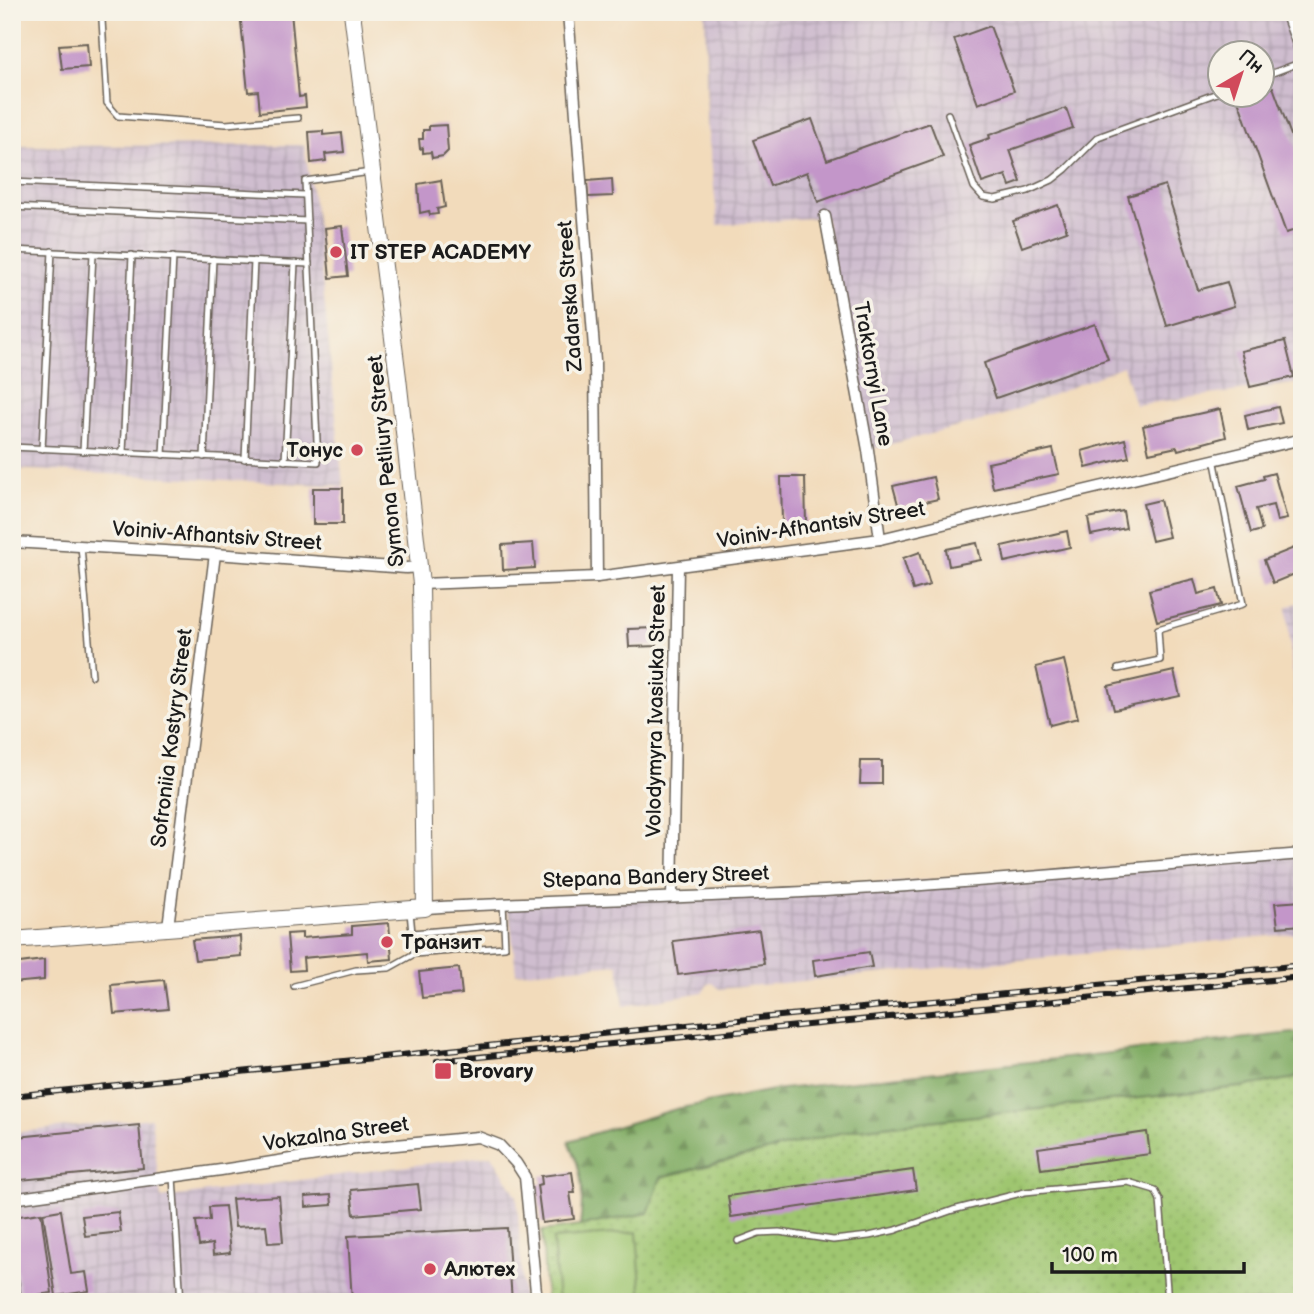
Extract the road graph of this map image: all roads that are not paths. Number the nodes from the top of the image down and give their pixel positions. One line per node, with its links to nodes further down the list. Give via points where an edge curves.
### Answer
1 (106, 12): 10 (lane, via 102,20 107,103 118,116 226,124)
2 (352, 12): 11 (street, Symona Petliury Street)
3 (568, 12): 43 (street, Zadarska Street, via 595,361)
4 (1286, 12): 5 (street)
5 (1302, 55)
6 (1302, 62): 7 (lane)
7 (1276, 72)
8 (1206, 97): 9 (lane, via 1098,137 1052,180 995,199 983,197 974,187)
9 (948, 114)
10 (298, 118)
11 (372, 172): 13 (lane, via 305,181); 42 (street, Symona Petliury Street)
12 (12, 182): 13 (lane)
13 (305, 195): 16 (lane)
14 (12, 207): 16 (lane)
15 (825, 216): 37 (street, Traktornyi Lane)
16 (307, 221): 25 (lane)
17 (14, 250): 18 (lane); 26 (lane)
18 (52, 251): 19 (lane); 29 (lane)
19 (93, 254): 20 (lane); 30 (lane)
20 (132, 256): 21 (lane); 31 (lane)
21 (173, 257): 22 (lane); 32 (lane)
22 (213, 259): 23 (lane); 33 (lane)
23 (254, 261): 24 (lane); 35 (lane)
24 (295, 263): 25 (lane); 36 (lane)
25 (309, 264): 36 (lane, via 318,463)
26 (12, 322)
27 (1302, 439): 34 (street, Voiniv-Afhantsiv Street)
28 (12, 447): 29 (lane)
29 (42, 449): 30 (lane)
30 (83, 451): 31 (lane)
31 (123, 453): 32 (lane)
32 (163, 455): 33 (lane)
33 (204, 457): 35 (lane)
34 (1214, 458): 37 (street, Voiniv-Afhantsiv Street); 44 (lane, via 1243,604 1158,629 1160,660)
35 (245, 459): 36 (lane)
36 (285, 461)
37 (880, 539): 41 (street, Voiniv-Afhantsiv Street)
38 (12, 542): 39 (street, Voiniv-Afhantsiv Street)
39 (81, 546): 40 (street, Voiniv-Afhantsiv Street); 45 (lane)
40 (215, 554): 42 (street, Voiniv-Afhantsiv Street, via 406,568); 51 (street, Sofroniia Kostyry Street)
41 (678, 567): 43 (street, Voiniv-Afhantsiv Street); 47 (street, Volodymyra Ivasiuka Street)
42 (420, 575): 43 (street, Voiniv-Afhantsiv Street); 49 (street, Symona Petliury Street)
43 (597, 577)
44 (1118, 669)
45 (92, 676)
46 (1302, 855): 47 (street, Stepana Bandery Street, via 941,884)
47 (672, 897): 48 (street, Stepana Bandery Street)
48 (503, 903): 49 (street, Stepana Bandery Street); 50 (lane)
49 (417, 908): 51 (street, Stepana Bandery Street); 52 (lane)
50 (504, 925): 52 (lane); 54 (lane, via 505,947)
51 (168, 927): 53 (street, Stepana Bandery Street)
52 (412, 933): 54 (lane)
53 (12, 940)
54 (414, 954): 55 (lane, via 389,968 356,970)
55 (294, 986)
56 (173, 1177): 57 (street, Vokzalna Street); 59 (lane); 60 (street, Vokzalna Street, via 355,1149 478,1137 499,1145 526,1177)
57 (12, 1199)
58 (738, 1241): 61 (lane, via 779,1232 833,1240 869,1236 1025,1192 1128,1182 1155,1190 1160,1200)
59 (181, 1302)
60 (537, 1302)
61 (1168, 1302)

